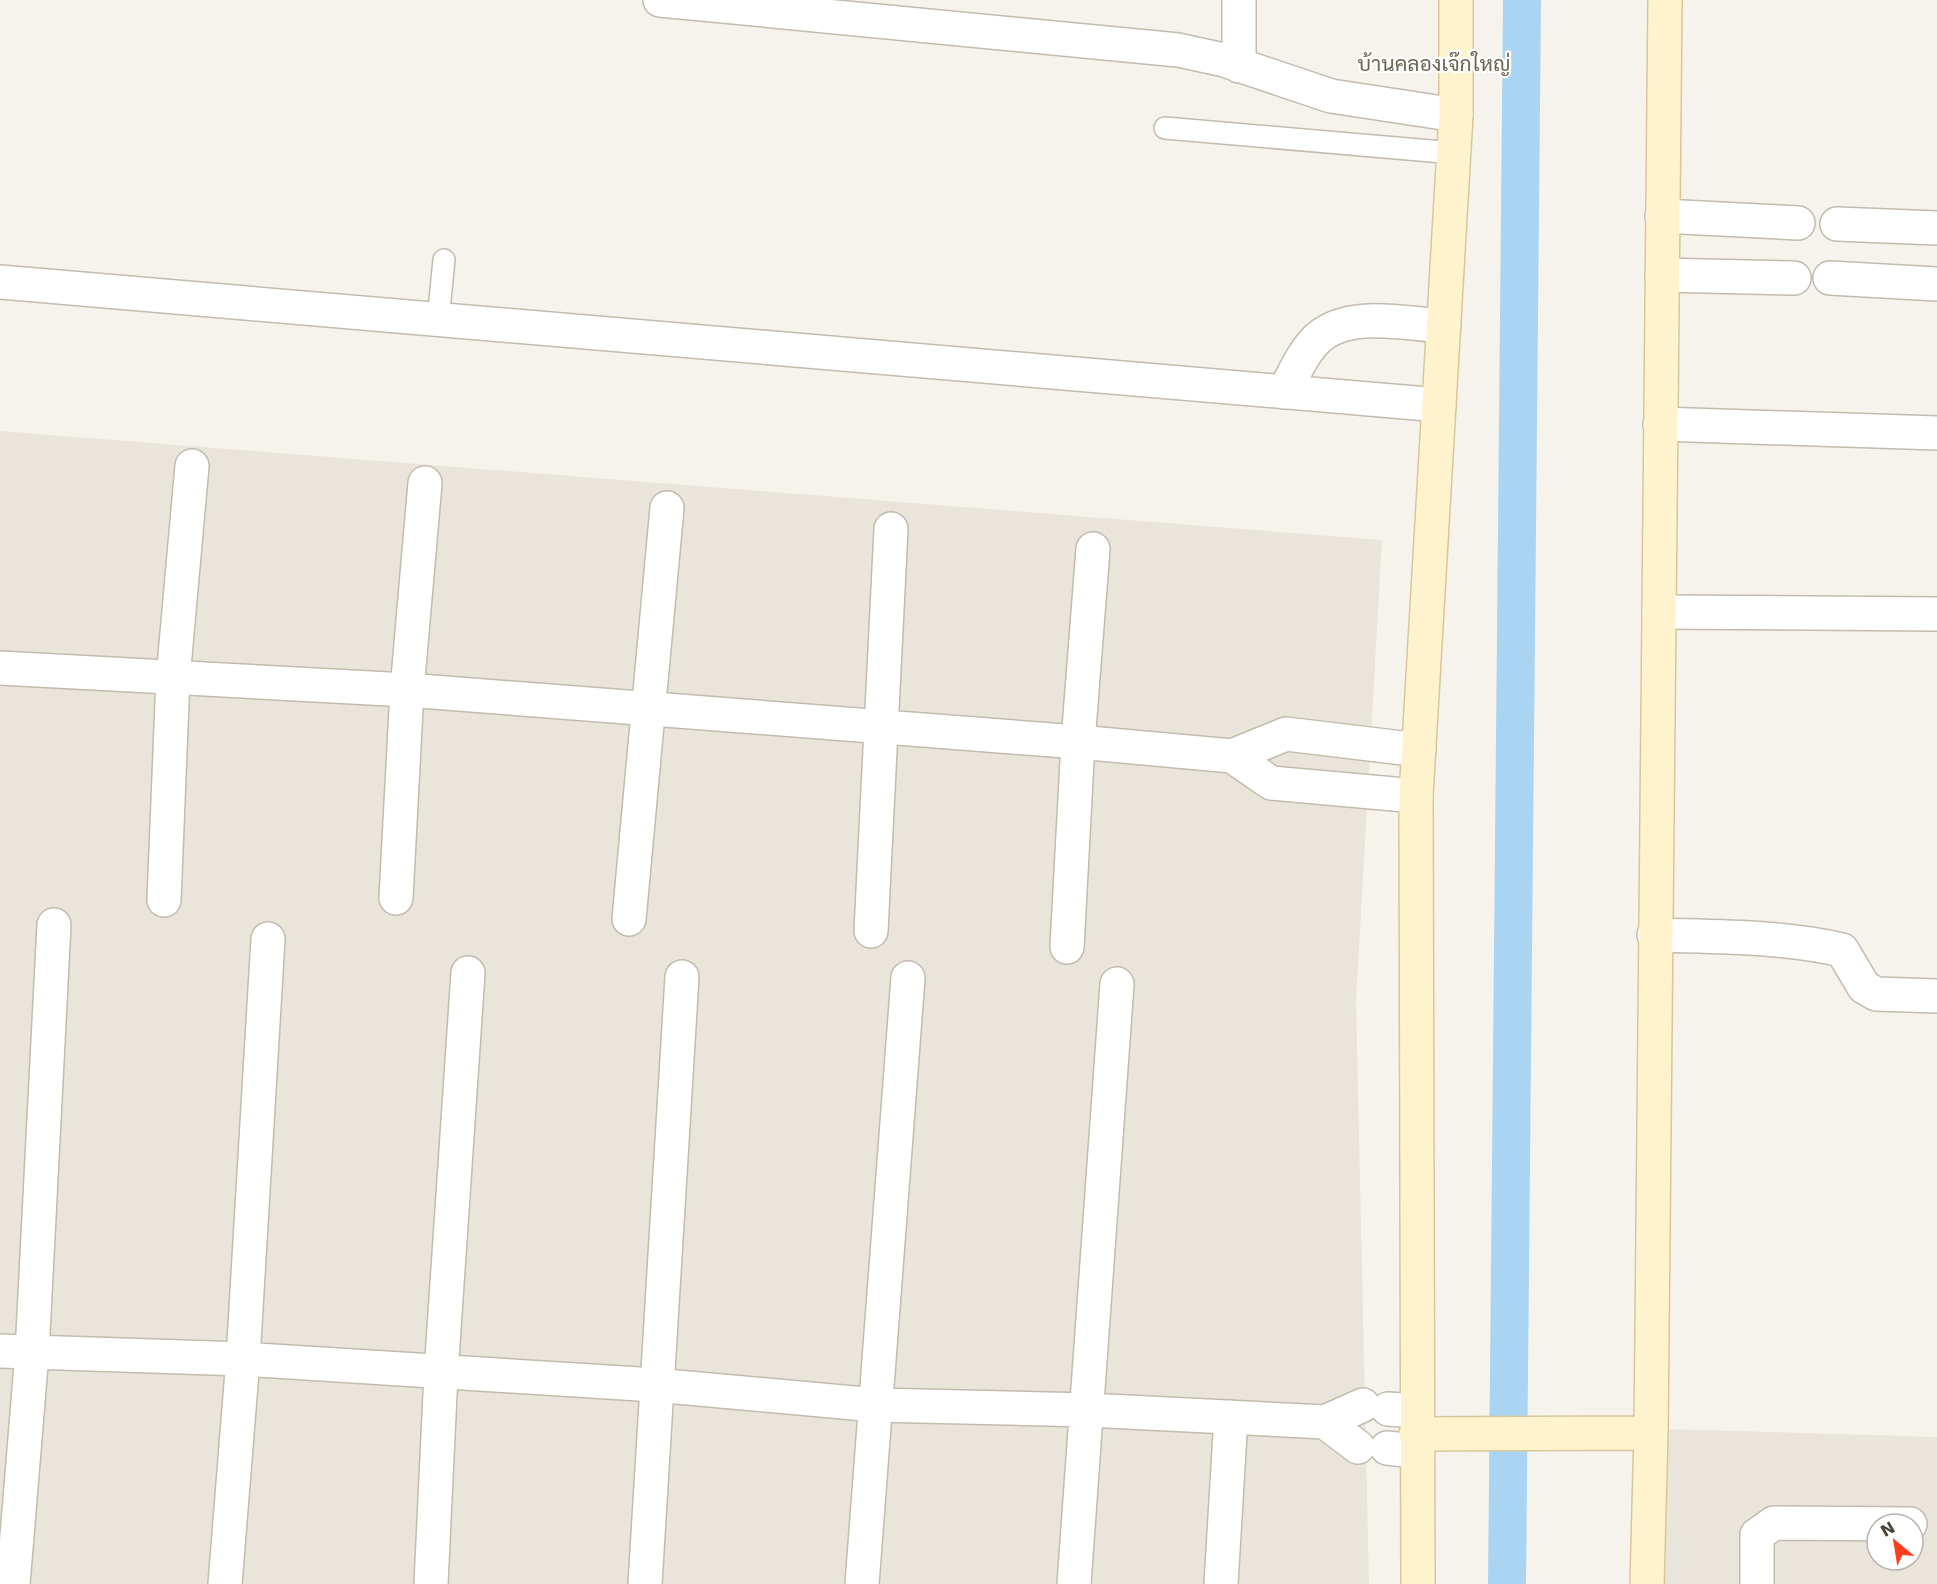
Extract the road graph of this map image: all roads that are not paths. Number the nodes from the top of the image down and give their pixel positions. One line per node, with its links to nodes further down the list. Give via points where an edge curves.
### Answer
1 (660, 0): 5 (street)
2 (1239, 0): 6 (street)
3 (1456, 0): 7 (street)
4 (1665, 0): 10 (street)
5 (948, 13): 6 (street, via 1178,50)
6 (1239, 66): 7 (street, via 1331,96)
7 (1456, 115): 9 (street)
8 (1165, 128): 9 (lane)
9 (1454, 153): 21 (street)
10 (1662, 216): 11 (street); 15 (street)
11 (1798, 223)
12 (1836, 224): 13 (street)
13 (1937, 228)
14 (444, 260): 20 (lane)
15 (1662, 275): 16 (street); 24 (street)
16 (1794, 278)
17 (1830, 278): 19 (street)
18 (0, 282): 20 (street)
19 (1937, 284)
20 (438, 320): 22 (street)
21 (1444, 326): 22 (street, via 1343,324 1318,339 1305,353); 23 (street)
22 (1284, 392): 23 (street)
23 (1439, 405): 39 (street)
24 (1660, 424): 25 (street); 31 (street)
25 (1937, 433)
26 (192, 466): 34 (street)
27 (425, 483): 35 (street)
28 (667, 508): 36 (street)
29 (891, 529): 37 (street)
30 (1093, 549): 38 (street)
31 (1659, 612): 32 (street); 47 (street)
32 (1937, 614)
33 (0, 668): 34 (street)
34 (173, 678): 35 (street); 43 (street)
35 (407, 690): 36 (street); 42 (street)
36 (649, 709): 37 (street); 44 (street)
37 (881, 727): 38 (street); 46 (street)
38 (1078, 742): 40 (street); 49 (street)
39 (1419, 750): 40 (street, via 1286,734); 41 (street)
40 (1232, 756): 41 (street, via 1271,783)
41 (1416, 796): 63 (street)
42 (396, 898)
43 (164, 900)
44 (629, 920)
45 (54, 925): 56 (street)
46 (871, 931)
47 (1654, 935): 54 (street, via 1824,946 1842,950 1864,987 1876,994); 64 (street)
48 (268, 939): 57 (street)
49 (1067, 947)
50 (468, 973): 58 (street)
51 (682, 977): 59 (street)
52 (908, 978): 60 (street)
53 (1117, 984): 61 (street)
54 (1937, 996)
55 (0, 1351): 56 (street)
56 (32, 1353): 57 (street); 66 (street)
57 (243, 1359): 58 (street); 67 (street)
58 (441, 1373): 59 (street); 68 (street)
59 (655, 1385): 60 (street); 69 (street)
60 (876, 1405): 61 (street); 70 (street)
61 (1088, 1410): 62 (street); 71 (street)
62 (1231, 1417): 63 (street); 72 (street)
63 (1398, 1430): 64 (street); 73 (street)
64 (1651, 1432): 74 (street)
65 (1865, 1524): 75 (street, via 1774,1523 1757,1535)
66 (14, 1584)
67 (225, 1584)
68 (431, 1584)
69 (645, 1584)
70 (862, 1584)
71 (1074, 1584)
72 (1221, 1584)
73 (1418, 1584)
74 (1647, 1584)
75 (1757, 1584)

